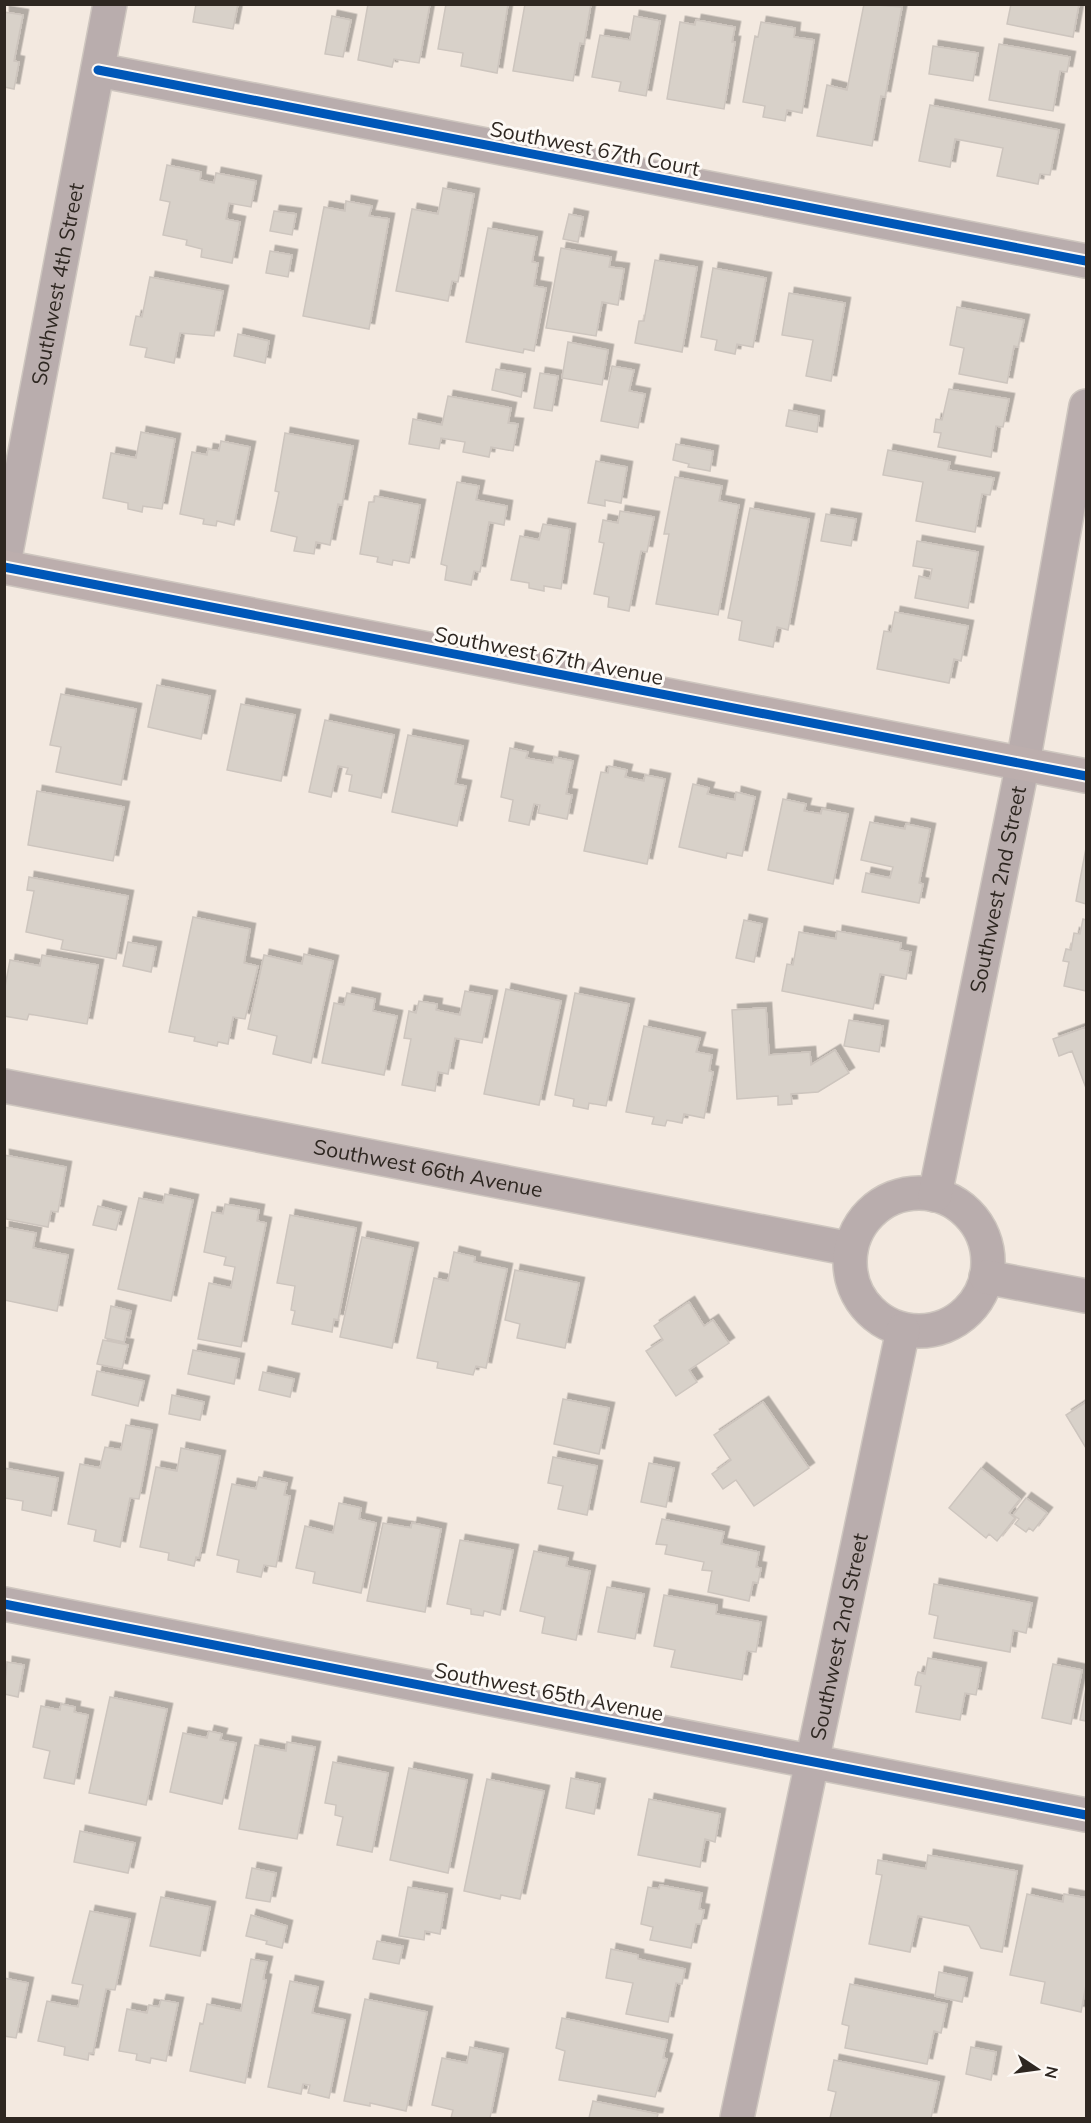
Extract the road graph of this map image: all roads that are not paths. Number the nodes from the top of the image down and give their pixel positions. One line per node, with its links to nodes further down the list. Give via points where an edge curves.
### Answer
1 (110, 4): 2 (street, Southwest 4th Street)
2 (98, 70): 3 (street, Southwest 67th Court); 5 (street, Southwest 4th Street)
3 (1086, 261)
4 (1086, 406): 6 (street, Southwest 2nd Street)
5 (4, 565): 6 (main road, Southwest 67th Avenue)
6 (1023, 763): 7 (main road, Southwest 67th Avenue); 9 (street, Southwest 2nd Street)
7 (1086, 776)
8 (4, 1086): 10 (street, Southwest 66th Avenue)
9 (935, 1195): 10 (street, via 919,1192 889,1200 864,1220); 11 (street, via 952,1201 977,1224 987,1257)
10 (851, 1249): 13 (street, via 850,1267 860,1300 879,1319)
11 (986, 1277): 12 (street); 13 (street, via 971,1308 957,1320 921,1332)
12 (1086, 1296)
13 (903, 1330): 15 (street, Southwest 2nd Street)
14 (4, 1604): 15 (street, Southwest 65th Avenue)
15 (813, 1760): 16 (street, Southwest 65th Avenue); 17 (street, Southwest 2nd Street)
16 (1086, 1815)
17 (736, 2118)

